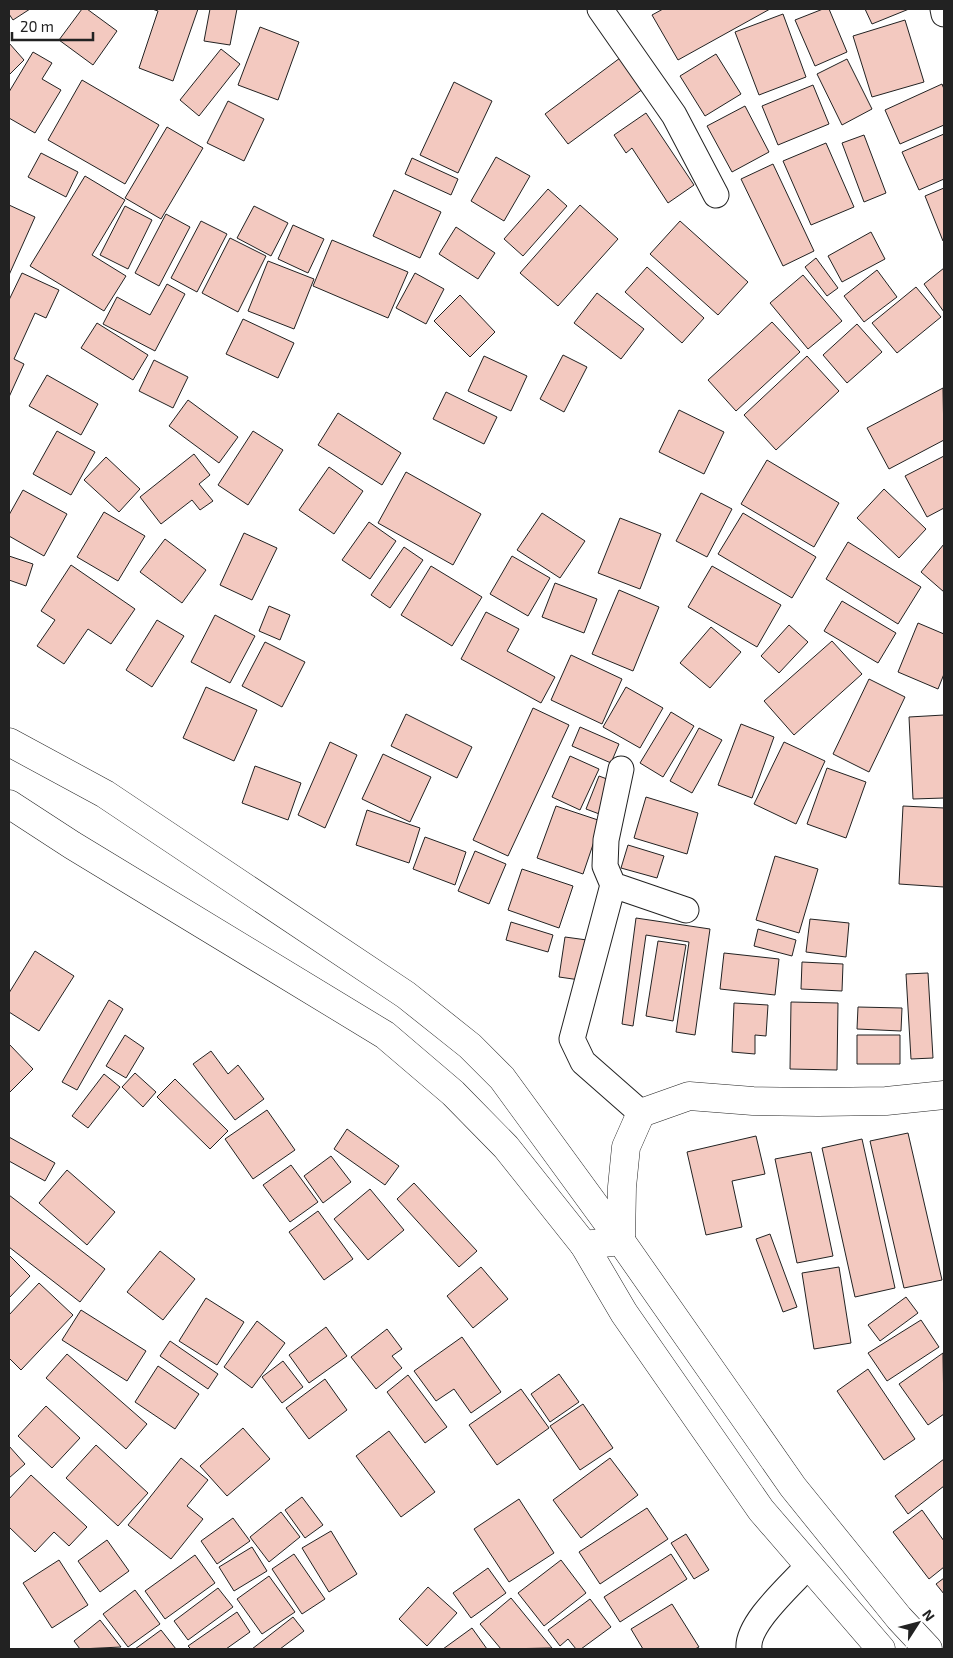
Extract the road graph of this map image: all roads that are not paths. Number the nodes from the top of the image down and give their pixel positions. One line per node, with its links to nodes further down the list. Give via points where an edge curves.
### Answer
1 (600, 9): 4 (street, via 674,115)
2 (943, 9): 3 (street)
3 (944, 14)
4 (716, 195)
5 (9, 742): 12 (main road, via 104,794 406,995 470,1046 502,1078)
6 (621, 769): 8 (street, via 606,840 605,866)
7 (9, 804): 13 (main road, via 385,1035 453,1093 506,1147)
8 (613, 885): 9 (street); 11 (street, via 572,1039 583,1062)
9 (686, 910)
10 (944, 1095): 11 (main road, via 886,1101 818,1102 689,1096)
11 (641, 1113): 12 (main road, via 626,1147)
12 (621, 1241): 13 (main road); 17 (main road, via 792,1487)
13 (584, 1246): 14 (main road, via 624,1313 761,1510)
14 (808, 1566): 15 (street, via 758,1623); 16 (main road)
15 (749, 1649)
16 (881, 1649)
17 (928, 1649)

